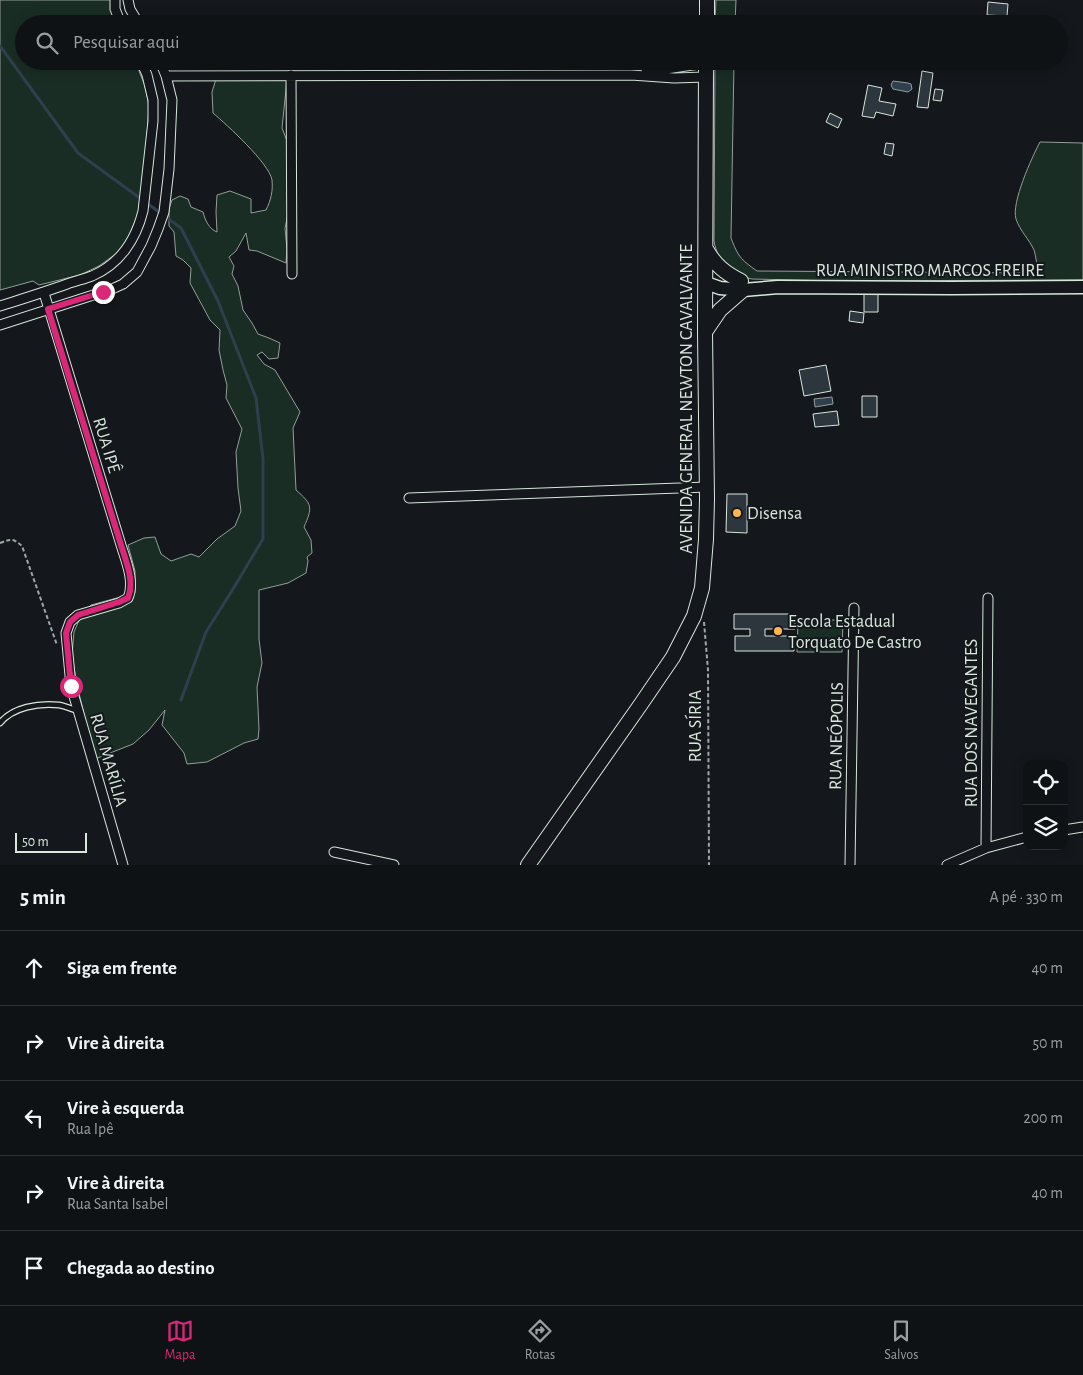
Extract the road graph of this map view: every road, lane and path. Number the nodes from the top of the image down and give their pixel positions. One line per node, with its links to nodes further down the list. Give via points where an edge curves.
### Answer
1 (115, 0): 4 (street)
2 (128, 0): 5 (street)
3 (707, 0): 6 (main road)
4 (118, 15)
5 (134, 15)
6 (707, 15)
7 (145, 70): 20 (street, via 154,100 146,195 139,225 131,242 111,266 93,276)
8 (164, 70): 13 (street)
9 (678, 70): 12 (street)
10 (697, 70): 12 (street, via 674,78)
11 (706, 70): 15 (main road, AVENIDA GENERAL NEWTON CAVALVANTE)
12 (631, 75): 14 (street)
13 (166, 76): 14 (street); 22 (street, via 172,100 169,169 163,216 142,264 127,281 112,289)
14 (291, 76): 16 (street)
15 (705, 248): 17 (main road, AVENIDA GENERAL NEWTON CAVALVANTE); 18 (main road, via 716,264)
16 (292, 274)
17 (706, 283): 18 (main road, RUA MINISTRO MARCOS FREIRE, via 720,288); 24 (main road, AVENIDA GENERAL NEWTON CAVALVANTE)
18 (742, 286): 19 (main road, RUA MINISTRO MARCOS FREIRE); 24 (main road)
19 (1083, 287)
20 (44, 293): 21 (street); 22 (street, RUA IPÊ)
21 (0, 306)
22 (48, 309): 23 (street); 29 (street, RUA IPÊ, via 127,565 130,593 128,598)
23 (0, 325)
24 (705, 332): 25 (main road, AVENIDA GENERAL NEWTON CAVALVANTE)
25 (707, 487): 26 (street); 42 (main road, AVENIDA GENERAL NEWTON CAVALVANTE, via 702,588 694,616 673,657)
26 (409, 498)
27 (0, 543): 32 (path, via 11,539 22,546)
28 (988, 598): 38 (street, RUA DOS NAVEGANTES)
29 (119, 602): 33 (street, RUA MARÍLIA, via 85,612 70,622 66,633 71,686)
30 (854, 608): 44 (street, RUA NEÓPOLIS)
31 (704, 615): 43 (path, RUA SÍRIA, via 708,670)
32 (58, 648)
33 (78, 711): 34 (lane, via 60,705 39,705 18,709); 40 (street, RUA MARÍLIA)
34 (0, 723)
35 (1083, 826): 36 (street)
36 (1068, 829)
37 (1023, 838): 38 (street)
38 (986, 848): 45 (street)
39 (334, 852): 41 (street)
40 (123, 865)
41 (394, 865)
42 (528, 865)
43 (709, 865)
44 (850, 865)
45 (947, 865)

